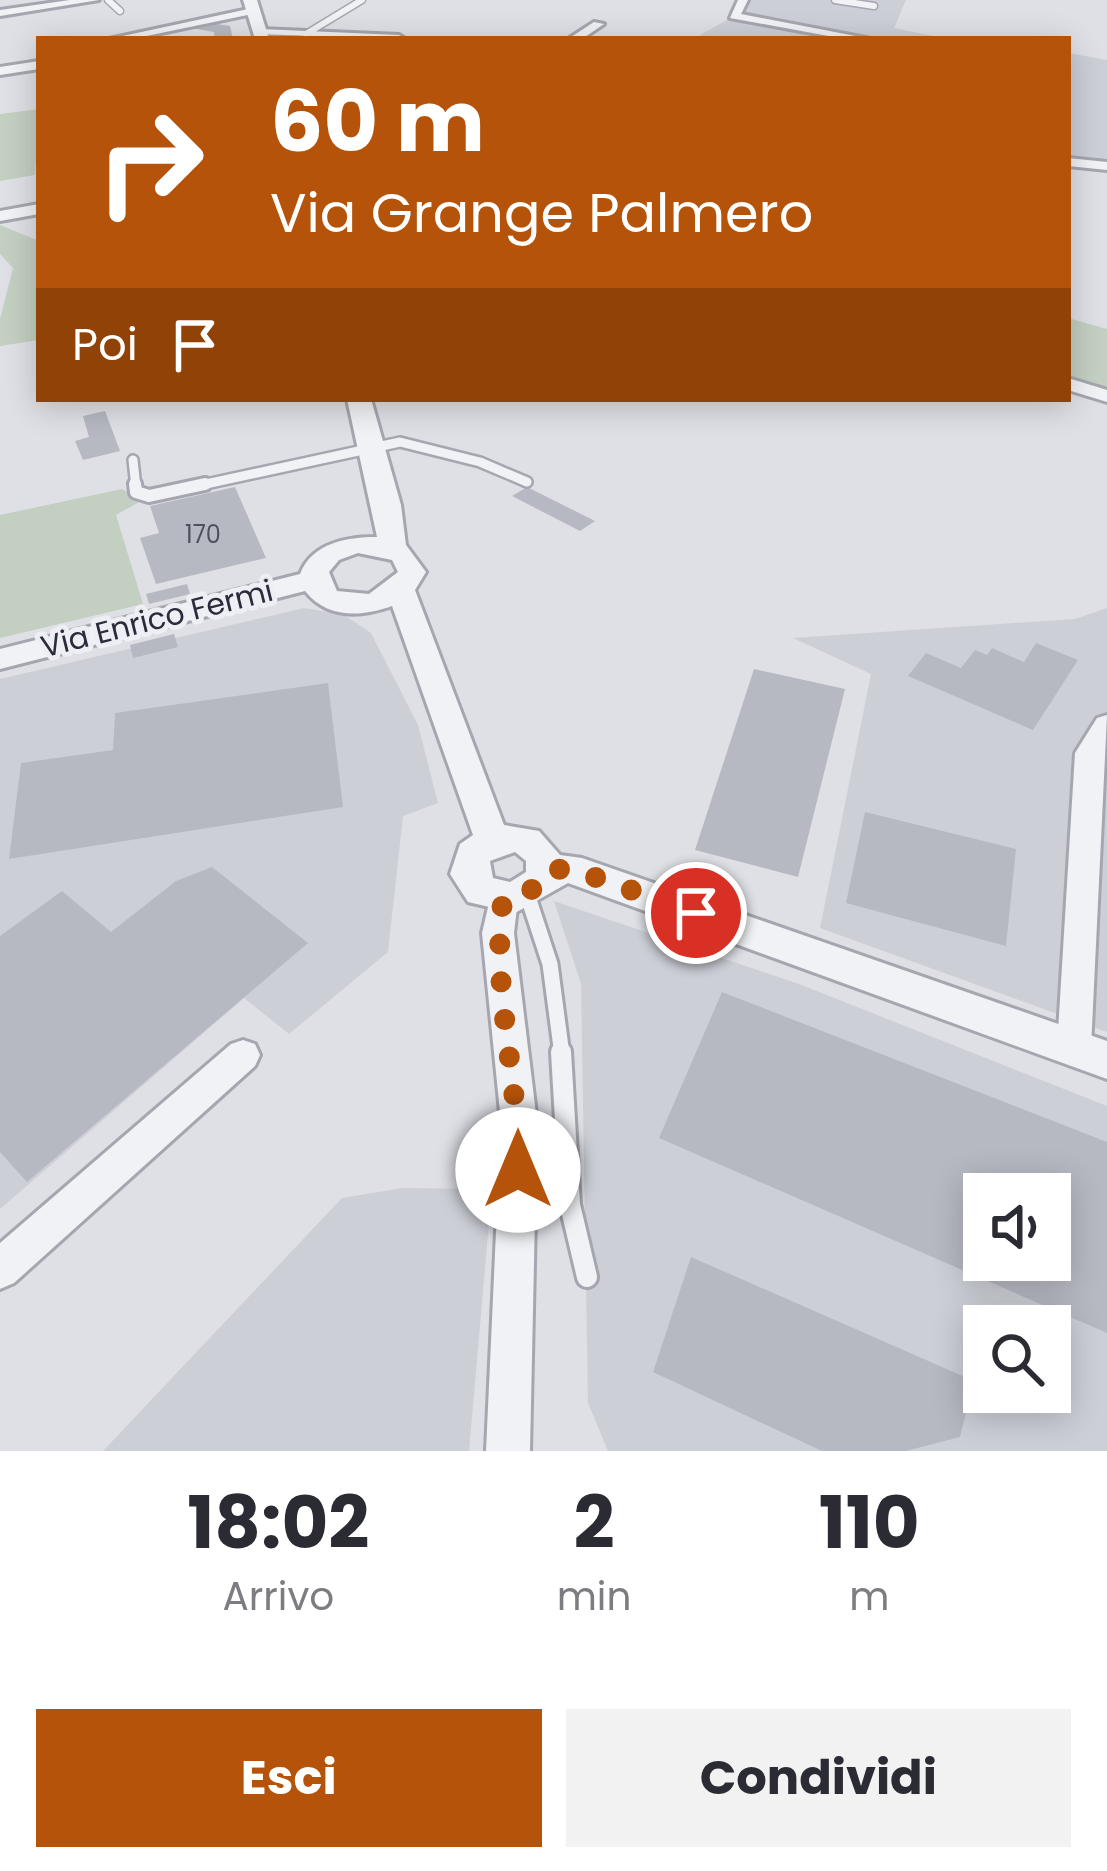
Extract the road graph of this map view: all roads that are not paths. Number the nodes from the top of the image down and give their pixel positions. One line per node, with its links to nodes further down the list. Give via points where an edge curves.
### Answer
1 (94, 0): 8 (street)
2 (108, 0): 9 (lane)
3 (362, 0): 12 (lane)
4 (743, 0): 17 (street, via 734,16)
5 (835, 0): 7 (lane)
6 (252, 6): 13 (street); 14 (street)
7 (874, 6)
8 (34, 10): 10 (street)
9 (120, 11)
10 (0, 13)
11 (598, 24): 16 (street)
12 (307, 34): 13 (street); 15 (street)
13 (261, 35)
14 (124, 36)
15 (344, 36)
16 (579, 36)
17 (848, 36)
18 (36, 65): 19 (street)
19 (0, 71)
20 (1071, 162): 21 (street)
21 (1107, 166)
22 (36, 210): 23 (street)
23 (0, 216)
24 (1071, 385): 25 (street)
25 (1107, 396)
26 (360, 402): 27 (street)
27 (372, 447): 28 (lane, via 149,496 136,492); 29 (lane, via 426,446); 30 (street)
28 (133, 460)
29 (526, 482)
30 (389, 538): 31 (street, via 329,554); 32 (street, via 410,562)
31 (313, 580): 33 (street, via 335,601); 35 (street, Via Enrico Fermi)
32 (401, 591): 33 (street); 34 (street)
33 (364, 604): 34 (street)
34 (415, 627): 37 (street)
35 (0, 659)
36 (1107, 725): 39 (street, via 1089,753)
37 (493, 839): 38 (street, via 531,843 545,860); 38 (street, via 473,854 469,874 481,891)
38 (525, 888): 39 (street, via 569,868); 42 (lane, via 549,968 569,1200); 43 (street, via 498,933 519,1122)
39 (1091, 1054)
40 (243, 1055): 41 (street)
41 (0, 1269)
42 (587, 1276)
43 (508, 1451)

